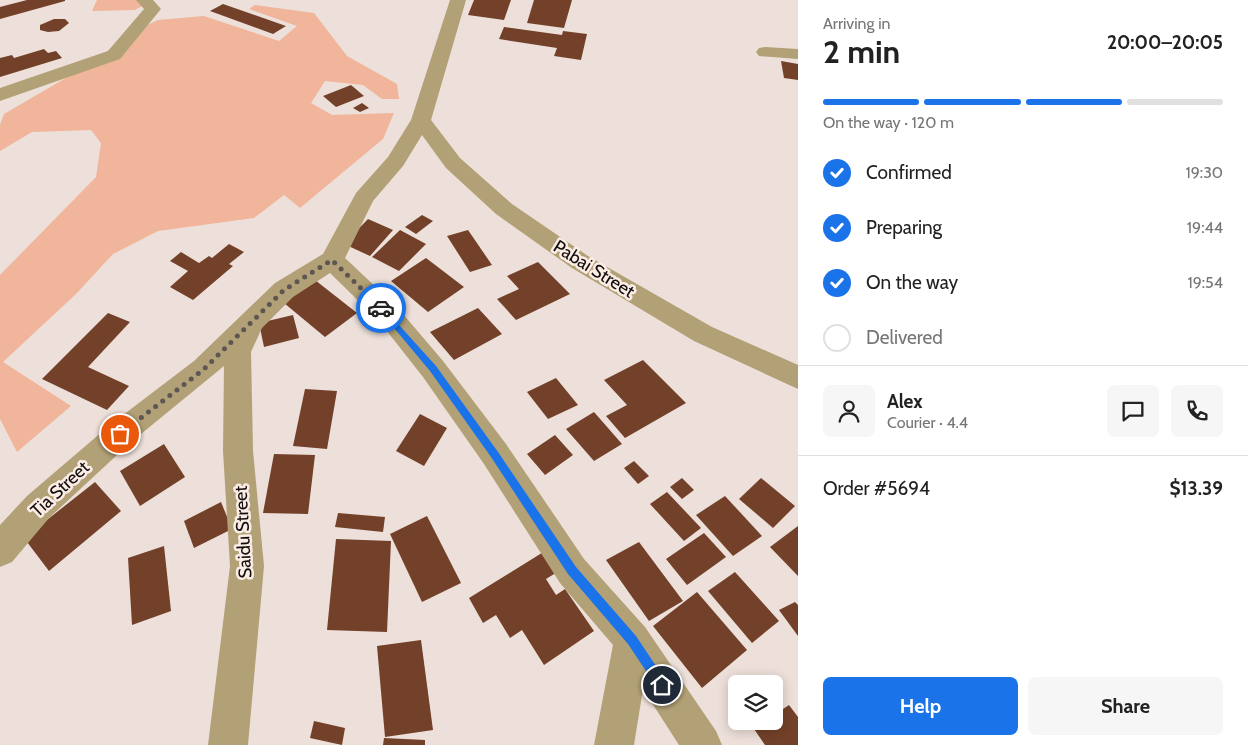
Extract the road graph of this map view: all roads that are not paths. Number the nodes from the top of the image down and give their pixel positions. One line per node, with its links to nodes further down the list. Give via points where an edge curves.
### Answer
1 (144, 0): 5 (street, via 153,9 114,55)
2 (458, 0): 6 (street)
3 (765, 52): 4 (street)
4 (798, 54)
5 (0, 95)
6 (420, 120): 7 (street, via 396,161 364,198); 9 (street, Pabai Street, via 453,162 504,209 564,251 703,334)
7 (332, 260): 8 (street, Tia Street, via 284,290); 11 (street, via 388,314 433,369 495,454 572,571)
8 (252, 320): 10 (street, Tia Street, via 204,369 120,434 38,507); 12 (street, Saidu Street, via 238,352 238,451 247,566)
9 (798, 377)
10 (0, 550)
11 (632, 640): 13 (street); 14 (street)
12 (228, 745)
13 (614, 745)
14 (702, 745)

